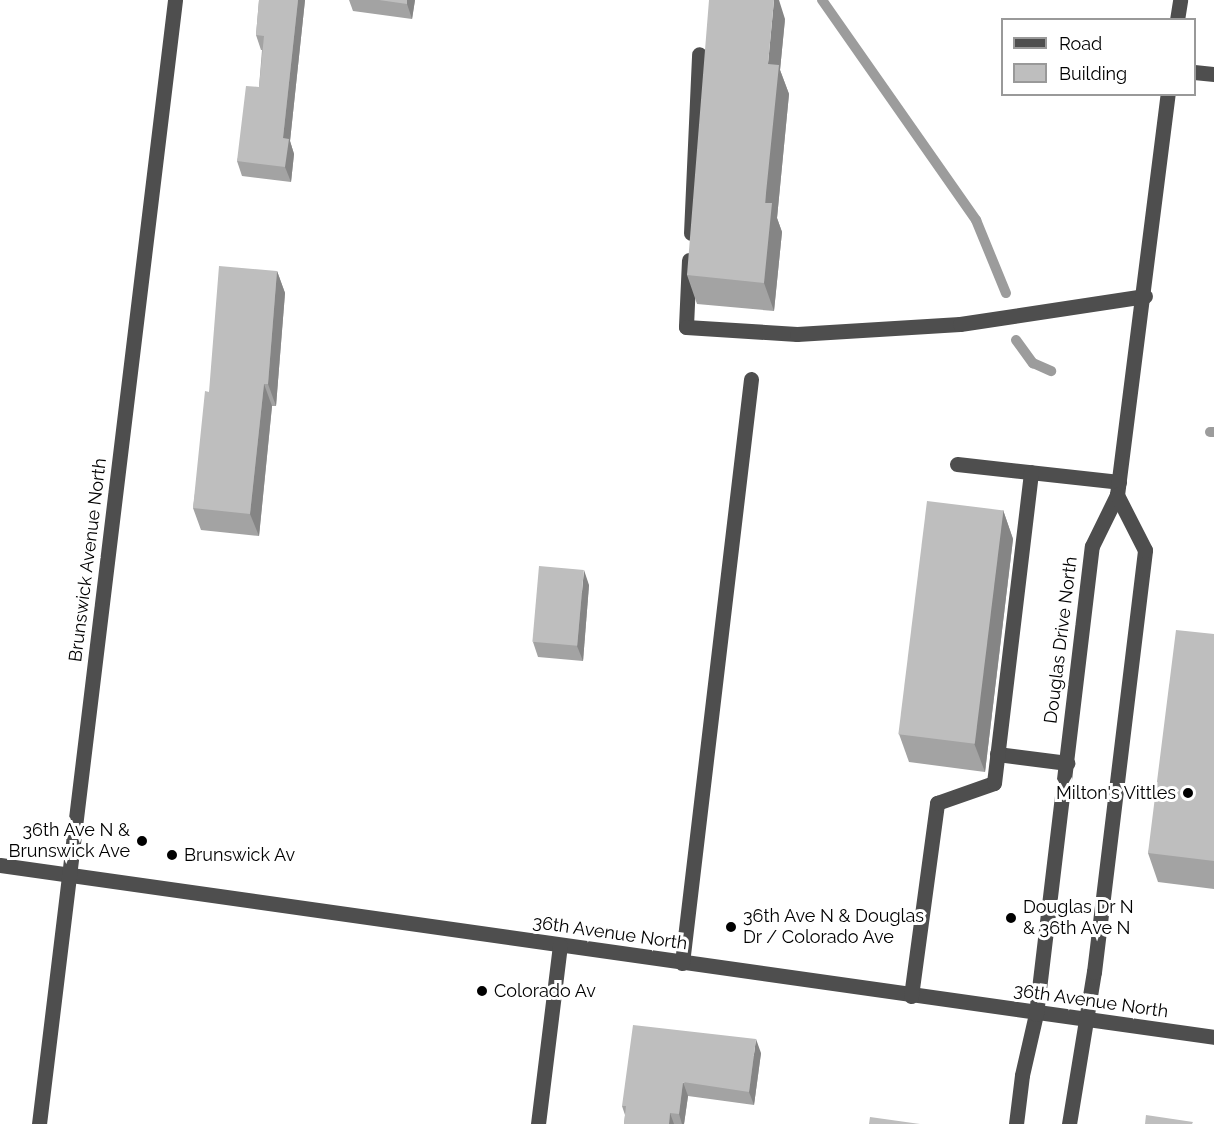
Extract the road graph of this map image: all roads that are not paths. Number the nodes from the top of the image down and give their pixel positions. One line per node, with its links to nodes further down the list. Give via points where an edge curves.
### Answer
1 (175, 0): 16 (street, Brunswick Avenue North)
2 (1180, 0): 3 (street)
3 (1177, 18)
4 (699, 54): 8 (street, via 686,327 797,334 960,324)
5 (1196, 72): 6 (street)
6 (1214, 74)
7 (1168, 96): 8 (street, Douglas Drive North)
8 (1144, 296): 12 (street, Douglas Drive North)
9 (751, 379): 18 (street)
10 (957, 464): 11 (street)
11 (1030, 472): 12 (street); 13 (street)
12 (1118, 488): 14 (street, Douglas Drive North, via 1092,546); 21 (street, via 1145,550 1094,972)
13 (997, 754): 14 (street); 19 (street, via 994,783 937,803)
14 (1067, 763): 20 (street, Douglas Drive North)
15 (0, 865): 16 (street, 36th Avenue North)
16 (67, 874): 17 (street, 36th Avenue North); 23 (street, Brunswick Avenue North)
17 (560, 945): 18 (street, 36th Avenue North); 24 (street)
18 (682, 963): 19 (street, 36th Avenue North)
19 (911, 996): 20 (street, 36th Avenue North)
20 (1036, 1014): 21 (street, 36th Avenue North); 25 (street, Douglas Drive North)
21 (1084, 1020): 22 (street, 36th Avenue North); 26 (street)
22 (1214, 1037)
23 (39, 1124)
24 (538, 1124)
25 (1016, 1124)
26 (1069, 1124)

